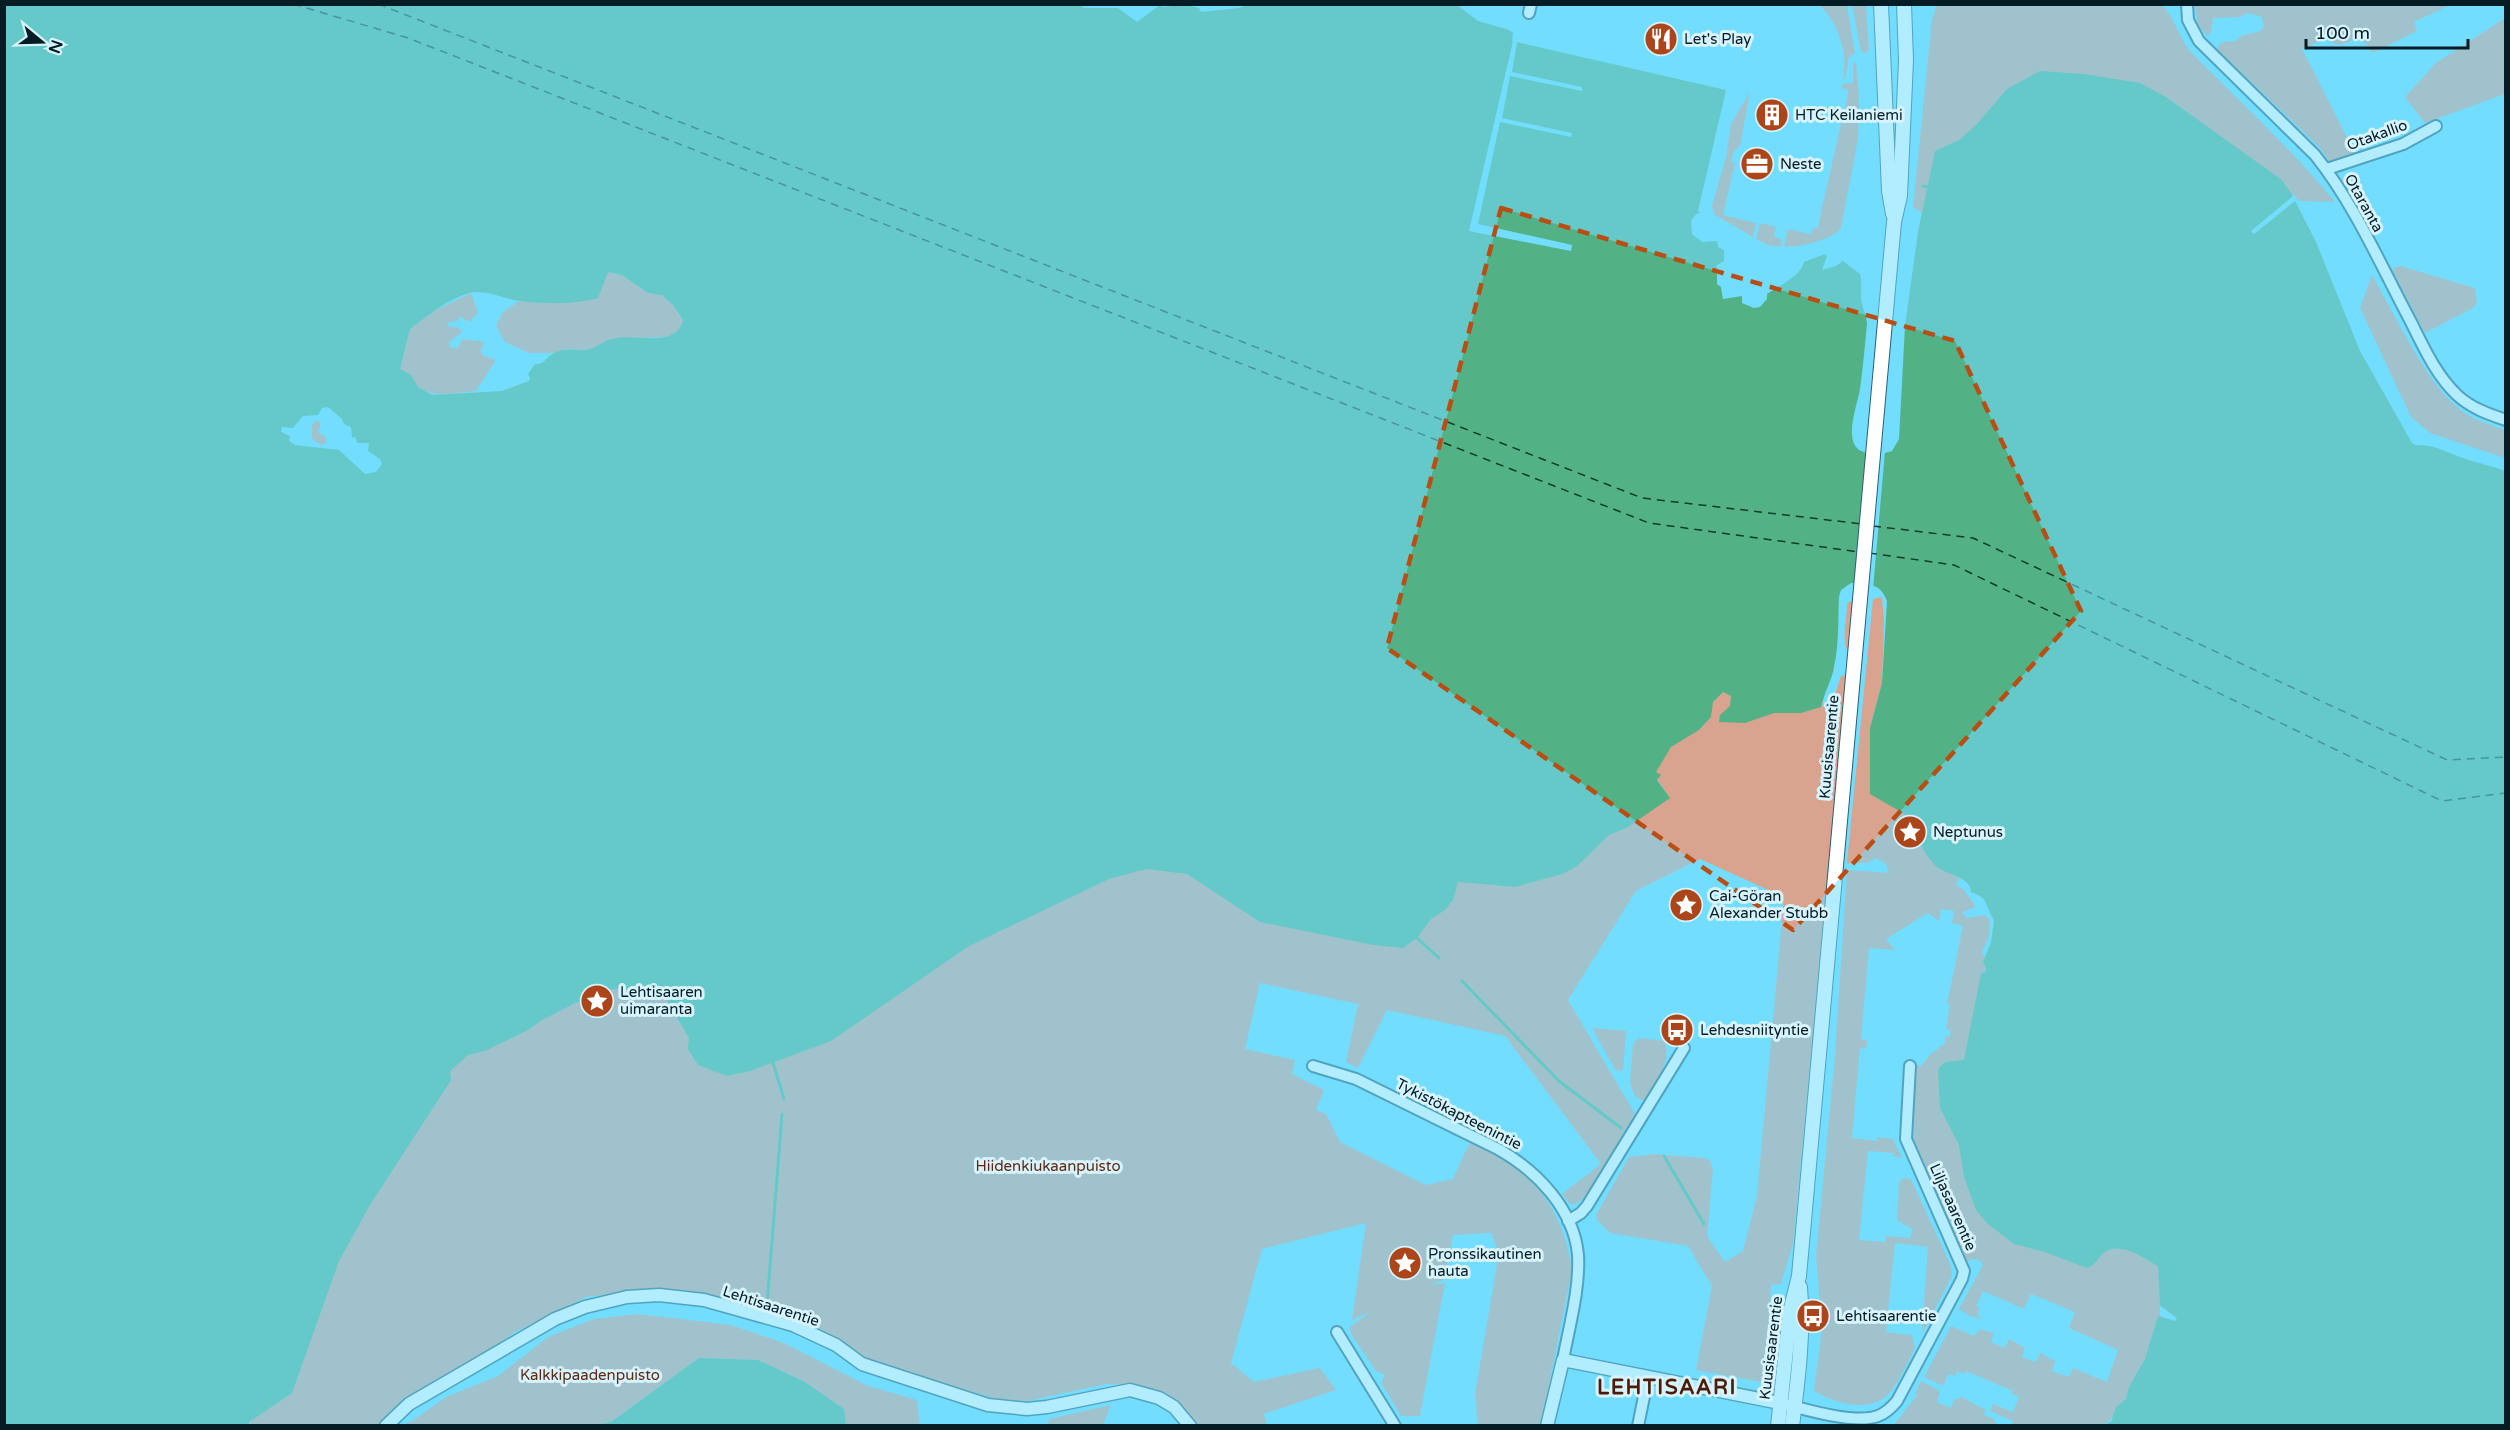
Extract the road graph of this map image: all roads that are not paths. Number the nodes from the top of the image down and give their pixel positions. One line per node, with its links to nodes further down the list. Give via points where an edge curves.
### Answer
1 (1881, 4): 6 (main road, Kuusisaarentie, via 1889,191)
2 (1904, 4): 6 (main road, Kuusisaarentie, via 1906,60 1900,195)
3 (2187, 4): 5 (street, Otaranta, via 2188,20 2199,41)
4 (2436, 126): 5 (street, Otakallio, via 2403,144)
5 (2327, 169): 7 (street, Otaranta, via 2440,377 2466,402)
6 (1894, 222): 12 (main road, Kuusisaarentie)
7 (2505, 420)
8 (1684, 1048): 11 (street, via 1587,1206)
9 (1313, 1066): 11 (street, Tykistökapteenintie, via 1356,1079 1519,1161 1550,1192)
10 (1910, 1066): 17 (street, Liljasaarentie, via 1906,1139 1964,1271 1962,1279 1897,1401 1888,1410 1866,1419)
11 (1568, 1221): 14 (street, via 1576,1243 1578,1276)
12 (1799, 1275): 16 (main road, Kuusisaarentie, via 1790,1312); 17 (main road, Kuusisaarentie, via 1802,1313)
13 (1337, 1332): 20 (street)
14 (1563, 1360): 15 (street); 21 (street)
15 (1648, 1377): 16 (street); 22 (street)
16 (1780, 1403): 17 (street, Liljasaarentie); 23 (main road, Kuusisaarentie)
17 (1795, 1407): 24 (main road, Kuusisaarentie)
18 (386, 1425): 19 (street, Lehtisaarentie, via 409,1404 555,1318 627,1297 659,1295 704,1300 793,1325 836,1345 862,1364 988,1405 1047,1407 1130,1390 1159,1398 1174,1407)
19 (1190, 1425)
20 (1395, 1425)
21 (1547, 1425)
22 (1638, 1425)
23 (1778, 1425)
24 (1792, 1425)

